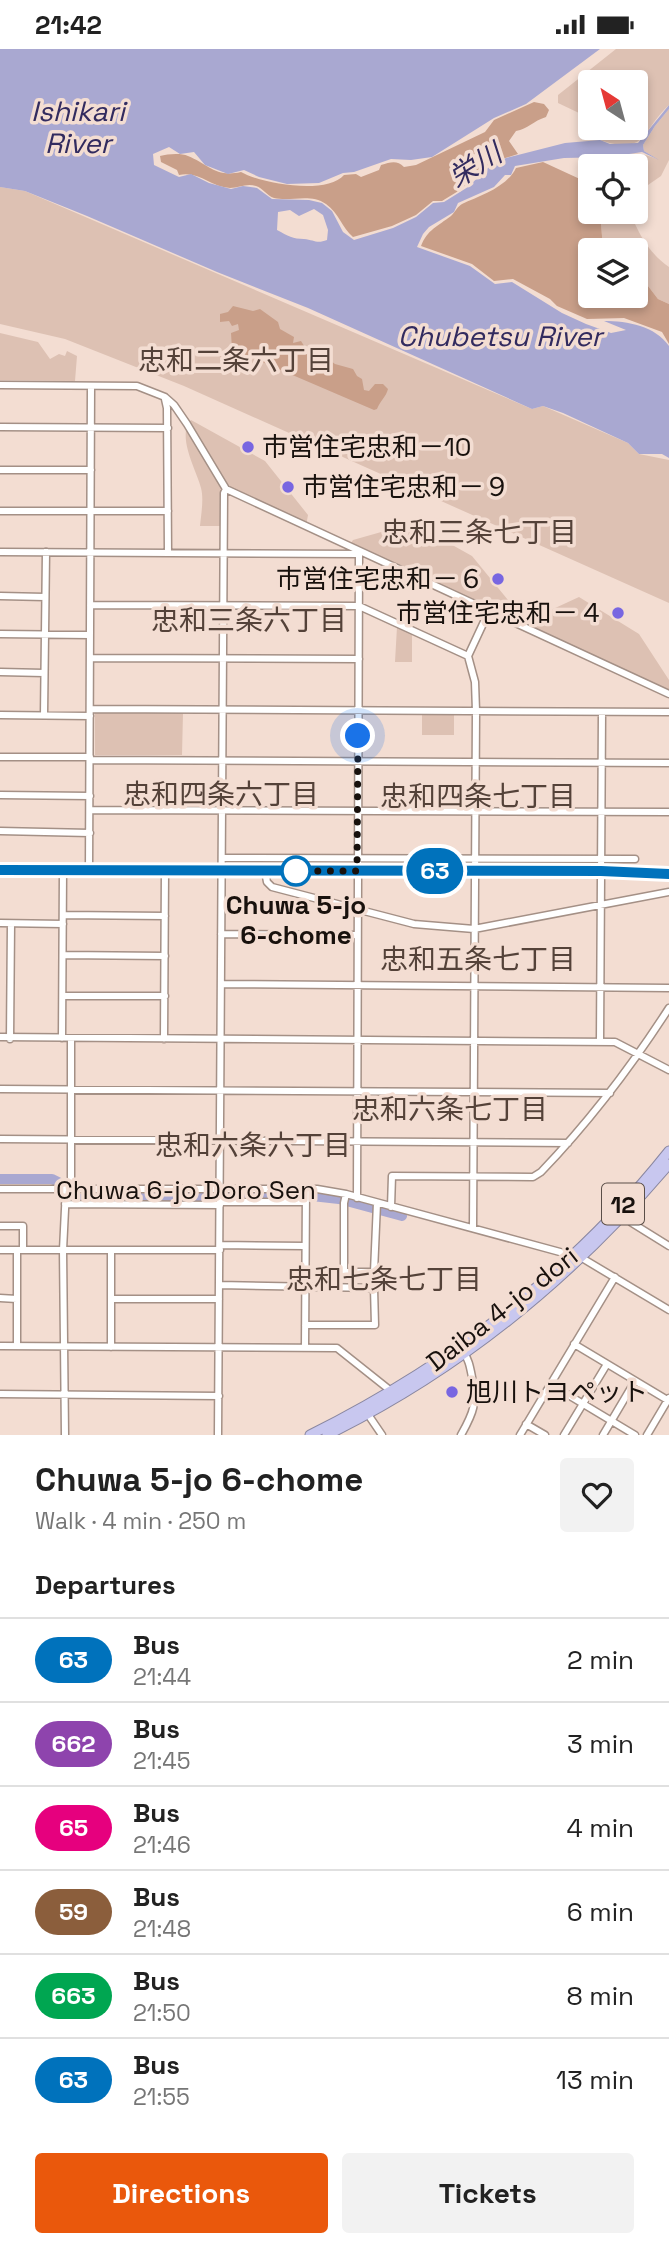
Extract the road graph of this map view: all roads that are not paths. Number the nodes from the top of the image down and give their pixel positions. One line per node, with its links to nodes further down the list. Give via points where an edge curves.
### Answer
1 (0, 385): 2 (street)
2 (91, 386): 3 (street, via 137,386); 5 (street)
3 (165, 397): 6 (street); 9 (street)
4 (0, 428): 5 (street)
5 (91, 428): 6 (street); 8 (street)
6 (168, 428): 11 (street)
7 (0, 470): 8 (street)
8 (91, 470): 12 (street)
9 (226, 489): 16 (street); 17 (street)
10 (0, 511): 12 (street)
11 (167, 511): 12 (street); 18 (street)
12 (91, 512): 15 (street)
13 (0, 552): 14 (street)
14 (46, 552): 15 (street); 20 (street)
15 (90, 552): 18 (street); 21 (street)
16 (224, 552): 17 (street); 18 (street); 22 (street)
17 (359, 552): 23 (street); 24 (street)
18 (168, 553)
19 (0, 596): 20 (street)
20 (45, 597): 26 (street)
21 (90, 605): 22 (street); 27 (street)
22 (223, 605): 23 (street); 30 (street)
23 (359, 607): 28 (street); 31 (street)
24 (489, 611): 28 (street); 34 (street)
25 (0, 634): 26 (street)
26 (45, 634): 27 (street); 33 (street)
27 (90, 635): 29 (street)
28 (468, 656): 38 (street)
29 (90, 658): 30 (street); 37 (street)
30 (223, 658): 31 (street); 35 (street)
31 (359, 659): 36 (street)
32 (0, 672): 33 (street)
33 (44, 673): 42 (street)
34 (669, 694)
35 (223, 710): 36 (street); 37 (street); 45 (street)
36 (358, 711): 38 (street); 46 (street)
37 (90, 712): 42 (street); 44 (street)
38 (476, 712): 39 (street); 47 (street)
39 (603, 712): 40 (street); 48 (street)
40 (669, 712)
41 (0, 715): 42 (street)
42 (44, 715)
43 (0, 757): 44 (street)
44 (90, 759): 45 (street); 51 (street)
45 (223, 760): 46 (street); 52 (street)
46 (358, 761): 47 (street); 54 (street)
47 (475, 761): 48 (street); 55 (street)
48 (602, 762): 49 (street); 56 (street)
49 (669, 763)
50 (0, 795): 51 (street)
51 (90, 796): 53 (street)
52 (222, 809): 53 (street); 54 (street); 60 (street)
53 (90, 810): 59 (street)
54 (357, 811): 55 (street); 61 (street)
55 (475, 811): 56 (street); 62 (street)
56 (602, 813): 57 (street); 63 (street)
57 (669, 813)
58 (0, 831): 59 (street)
59 (90, 833): 69 (street)
60 (222, 858): 61 (street); 67 (street)
61 (357, 859): 62 (street); 71 (street)
62 (475, 859): 63 (street); 72 (street)
63 (601, 859): 64 (street); 73 (street)
64 (635, 859)
65 (0, 870): 68 (main road)
66 (165, 870): 67 (main road); 69 (main road); 79 (street)
67 (222, 870): 70 (main road); 84 (street)
68 (63, 871): 69 (main road); 78 (street)
69 (89, 871)
70 (265, 871): 71 (main road); 77 (street, via 272,887)
71 (357, 871): 72 (main road); 77 (street)
72 (475, 871): 73 (main road); 83 (street)
73 (601, 871): 74 (main road); 76 (street)
74 (669, 874)
75 (669, 892): 76 (street)
76 (601, 906): 83 (street); 93 (street)
77 (357, 910): 83 (street, via 414,924); 85 (street)
78 (63, 915): 79 (street); 81 (street)
79 (165, 916): 87 (street)
80 (0, 923): 82 (street)
81 (63, 923): 82 (street); 86 (street)
82 (11, 924): 89 (street)
83 (474, 929): 92 (street)
84 (221, 934): 85 (street); 90 (street)
85 (357, 935): 91 (street)
86 (63, 955): 87 (street); 95 (street)
87 (165, 956): 96 (street)
88 (0, 972): 89 (street)
89 (10, 972): 100 (street)
90 (221, 983): 91 (street); 103 (street)
91 (357, 984): 92 (street); 104 (street)
92 (474, 987): 93 (street); 106 (street)
93 (600, 987): 94 (street); 105 (street)
94 (669, 988)
95 (63, 996): 96 (street); 99 (street)
96 (165, 996): 102 (street)
97 (669, 1008): 107 (street)
98 (0, 1037): 100 (street)
99 (62, 1038): 100 (street); 101 (street)
100 (10, 1039)
101 (71, 1039): 102 (street); 110 (street)
102 (164, 1039): 103 (street)
103 (221, 1040): 104 (street); 111 (street)
104 (357, 1040): 106 (street); 112 (street)
105 (600, 1041): 106 (street); 107 (street, via 621,1044)
106 (474, 1042): 113 (street)
107 (640, 1054): 108 (street); 114 (street)
108 (669, 1070)
109 (0, 1089): 110 (street)
110 (71, 1089): 111 (street); 116 (street)
111 (221, 1089): 112 (street); 117 (street)
112 (356, 1091): 113 (street); 118 (street)
113 (473, 1092): 114 (street); 119 (street)
114 (610, 1093): 120 (street)
115 (0, 1139): 116 (street)
116 (71, 1140): 117 (street); 125 (street)
117 (221, 1141): 118 (street); 127 (street)
118 (356, 1142): 119 (street); 129 (street)
119 (473, 1143): 120 (street); 123 (street)
120 (568, 1143): 123 (street, via 533,1177)
121 (669, 1151): 122 (highway, Daiba 4-jo dori / 12)
122 (666, 1164): 133 (highway, Daiba 4-jo dori / 12)
123 (474, 1177): 132 (street, via 392,1176); 135 (street)
124 (0, 1189): 125 (street, Chuwa 6-jo Doro Sen)
125 (68, 1189): 127 (street, Chuwa 6-jo Doro Sen); 130 (street)
126 (306, 1196): 127 (street); 127 (street, Chuwa 6-jo Doro Sen); 128 (street, Chuwa 6-jo Doro Sen); 137 (street)
127 (220, 1198): 130 (street); 138 (street)
128 (345, 1198): 129 (street, Chuwa 6-jo Doro Sen); 131 (street, via 344,1272 374,1272)
129 (357, 1198): 131 (street, Chuwa 6-jo Doro Sen)
130 (65, 1205): 141 (street)
131 (376, 1206): 132 (street, Chuwa 6-jo Doro Sen)
132 (391, 1207): 135 (street, Chuwa 6-jo Doro Sen)
133 (621, 1213): 136 (street); 143 (highway, Daiba 4-jo dori / 12)
134 (0, 1226): 139 (street, via 23,1226)
135 (472, 1228): 143 (street, Chuwa 6-jo Doro Sen)
136 (669, 1245)
137 (305, 1246): 138 (street); 146 (street)
138 (220, 1247): 142 (street); 145 (street)
139 (20, 1249): 140 (street); 141 (street); 148 (street)
140 (0, 1250)
141 (63, 1250): 142 (street); 156 (street)
142 (111, 1250): 149 (street)
143 (578, 1256): 144 (street, Chuwa 6-jo Doro Sen); 160 (highway, Daiba 4-jo dori / 12)
144 (615, 1277): 151 (street, Chuwa 6-jo Doro Sen); 153 (street)
145 (219, 1285): 146 (street); 150 (street)
146 (305, 1286): 152 (street); 152 (street, via 374,1288 375,1325)
147 (0, 1298): 148 (street)
148 (17, 1299): 155 (street)
149 (111, 1299): 150 (street); 157 (street)
150 (219, 1299): 158 (street)
151 (669, 1310)
152 (305, 1325): 159 (street)
153 (574, 1344): 161 (street); 163 (street)
154 (0, 1346): 155 (street)
155 (17, 1346): 156 (street)
156 (64, 1347): 157 (street); 166 (street)
157 (111, 1347): 158 (street)
158 (220, 1347): 159 (street); 167 (street)
159 (305, 1348): 165 (street, via 337,1348)
160 (463, 1350): 165 (highway, Daiba 4-jo dori / 12); 178 (street, via 469,1361 475,1405)
161 (607, 1364): 162 (street); 169 (street)
162 (635, 1381): 168 (street); 171 (street)
163 (550, 1384): 169 (street); 172 (street)
164 (0, 1394): 166 (street)
165 (395, 1394): 170 (highway, Daiba 4-jo dori / 12)
166 (64, 1395): 167 (street); 173 (street)
167 (219, 1396): 174 (street)
168 (669, 1400): 184 (street)
169 (583, 1404): 171 (street); 181 (street)
170 (367, 1411): 175 (highway, Daiba 4-jo dori / 12); 176 (highway, Daiba 4-jo dori / 12); 177 (street)
171 (611, 1421): 182 (street); 183 (street)
172 (526, 1424): 179 (street); 180 (street)
173 (65, 1435)
174 (218, 1435)
175 (310, 1435)
176 (327, 1435)
177 (382, 1435)
178 (461, 1435)
179 (520, 1435)
180 (545, 1435)
181 (564, 1435)
182 (603, 1435)
183 (635, 1435)
184 (647, 1435)

